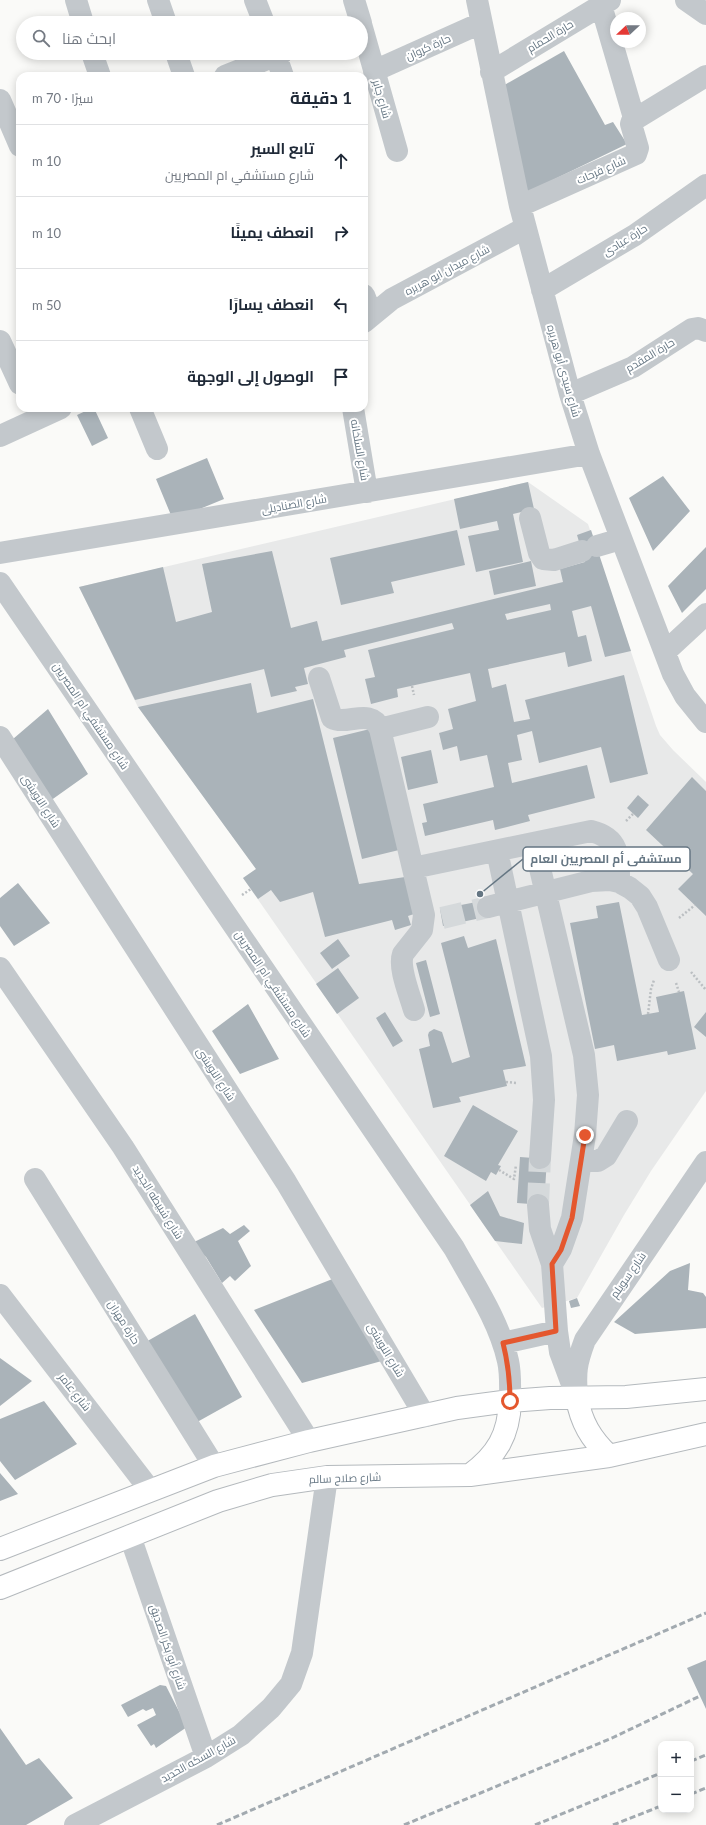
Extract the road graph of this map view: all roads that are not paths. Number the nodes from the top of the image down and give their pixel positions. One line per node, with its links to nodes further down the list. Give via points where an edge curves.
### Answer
1 (76, 0): 9 (street)
2 (158, 0): 10 (street)
3 (255, 0): 11 (street)
4 (354, 0): 12 (street, شارع جابر)
5 (477, 0): 13 (street, شارع سيدى أبو هريره)
6 (686, 0): 8 (street)
7 (605, 3): 24 (street, حارة الحمام); 27 (street)
8 (706, 14)
9 (81, 16)
10 (164, 16)
11 (261, 16)
12 (358, 16)
13 (481, 23): 19 (street, حارة كروان); 24 (street, شارع سيدى أبو هريره)
14 (368, 50): 19 (street, شارع جابر)
15 (94, 60): 20 (street)
16 (178, 60): 21 (street)
17 (263, 60): 22 (street)
18 (279, 60): 23 (street)
19 (374, 71): 29 (street, شارع جابر)
20 (99, 72)
21 (183, 72)
22 (234, 72)
23 (282, 72)
24 (491, 72): 31 (street, شارع سيدى أبو هريره)
25 (706, 76): 27 (street)
26 (0, 100): 28 (street)
27 (634, 118): 31 (street, شارع فرحات, via 631,124 638,148 636,154)
28 (16, 137)
29 (397, 151)
30 (706, 185): 33 (street, حارة عبادى, via 635,235)
31 (520, 206): 32 (street, شارع سيدى أبو هريره)
32 (525, 228): 33 (street, شارع سيدى أبو هريره); 34 (street, شارع ميدان ابو هريره, via 392,299)
33 (542, 290): 38 (street, شارع سيدى أبو هريره)
34 (368, 319)
35 (706, 331): 38 (street, حارة المقدم, via 692,329 633,367)
36 (0, 341): 37 (street)
37 (16, 375)
38 (570, 394): 44 (street, شارع سيدى أبو هريره)
39 (142, 412): 43 (street)
40 (354, 412): 45 (street, شارع السلخانه)
41 (34, 413): 42 (street)
42 (0, 436)
43 (156, 449)
44 (589, 454): 45 (street, شارع الصناديلى); 47 (street, شارع سيدى أبو هريره)
45 (367, 492): 48 (street, شارع الصناديلى)
46 (530, 518): 47 (street, via 543,559 554,560)
47 (621, 539): 51 (street, شارع سيدى أبو هريره)
48 (0, 553)
49 (0, 583): 75 (street, شارع مستشفي ام المصريين, via 454,1248)
50 (706, 614): 51 (street)
51 (664, 652): 54 (street, شارع سيدى أبو هريره, via 685,696)
52 (319, 678): 55 (street, via 332,718 338,720 366,717 375,721)
53 (428, 717): 55 (street)
54 (706, 722)
55 (380, 729): 59 (street)
56 (0, 737): 79 (street, شارع النويشى, via 286,1182)
57 (534, 843): 58 (street); 60 (street, via 591,831 601,834 610,839 616,847 619,857); 61 (street)
58 (497, 851): 59 (street); 62 (street)
59 (413, 868): 65 (street, via 423,908 433,921 403,954 402,968)
60 (619, 882): 61 (street, via 600,879); 63 (street, via 640,896)
61 (546, 892): 62 (street); 68 (street, via 585,1062 588,1111)
62 (498, 904): 67 (street, via 543,1071)
63 (669, 960)
64 (0, 968): 81 (street, شارع شبيطه الجديد, via 123,1147)
65 (414, 1010)
66 (627, 1121): 68 (street, via 609,1152 602,1159 594,1162)
67 (540, 1158)
68 (582, 1161): 72 (street, via 572,1218 561,1250)
69 (706, 1162): 77 (street, شارع سويلم, via 585,1340 575,1375)
70 (35, 1179): 83 (street, حارة مهران)
71 (538, 1205): 72 (street, via 540,1229)
72 (552, 1264): 74 (street)
73 (0, 1295): 86 (street, شارع عامر)
74 (556, 1331): 75 (street); 77 (street, via 562,1359)
75 (503, 1343): 78 (street, شارع مستشفي ام المصريين, via 509,1368)
76 (706, 1389): 77 (highway, via 626,1397)
77 (577, 1398): 78 (highway); 82 (highway, via 583,1424 590,1436)
78 (510, 1401): 79 (highway, via 457,1408); 84 (highway, via 508,1423 493,1456)
79 (425, 1416): 81 (highway)
80 (706, 1434): 82 (highway, شارع صلاح سالم)
81 (309, 1441): 83 (highway)
82 (609, 1456): 84 (highway, شارع صلاح سالم)
83 (214, 1466): 86 (highway)
84 (470, 1475): 85 (highway, شارع صلاح سالم)
85 (327, 1477): 87 (highway, شارع صلاح سالم, via 299,1480 245,1492); 90 (street, شارع السكه الحديد, via 302,1653 291,1684 271,1708 241,1735)
86 (150, 1490): 88 (highway)
87 (130, 1536): 89 (highway, شارع صلاح سالم); 90 (street, شارع أبو بكر الصديق)
88 (0, 1549)
89 (0, 1588)
90 (206, 1757): 91 (street, شارع السكه الحديد)
91 (75, 1825)

